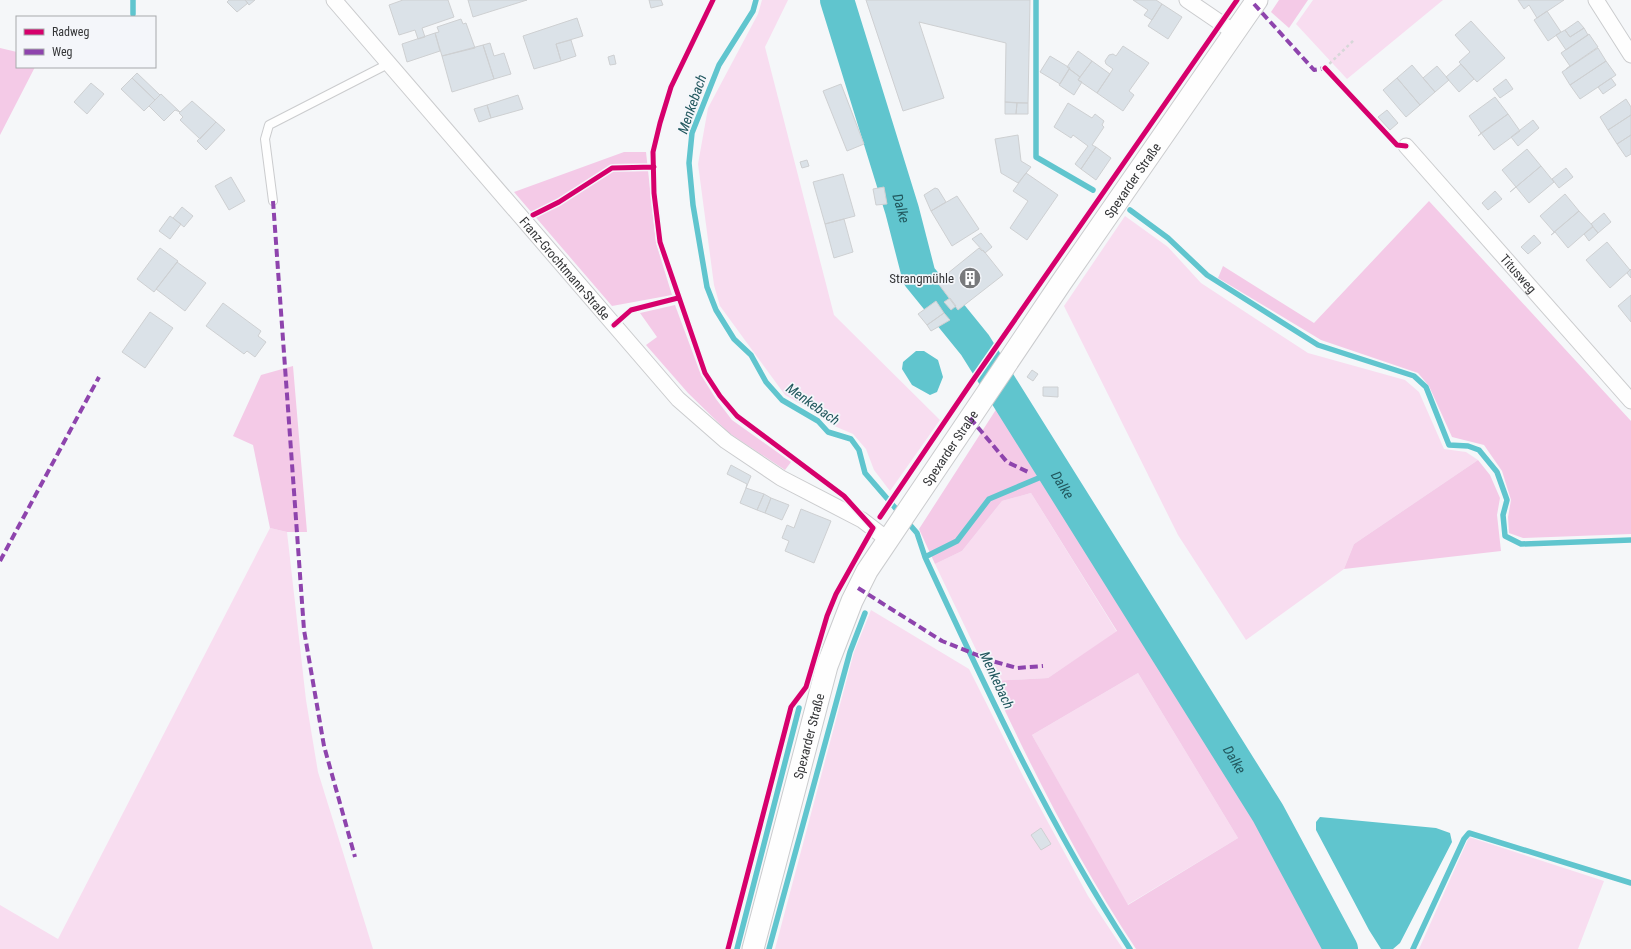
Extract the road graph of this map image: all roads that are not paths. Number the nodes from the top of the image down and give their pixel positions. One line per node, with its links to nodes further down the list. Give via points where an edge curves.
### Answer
1 (334, 0): 7 (street, Franz-Grochtmann-Straße)
2 (1187, 0): 5 (street)
3 (1596, 0): 6 (street)
4 (1254, 1): 5 (main road, Spexarder Straße)
5 (1234, 32): 11 (main road, Spexarder Straße)
6 (1631, 56)
7 (390, 63): 9 (lane, via 269,125 265,138); 11 (street, Franz-Grochtmann-Straße, via 678,399 726,441 781,478)
8 (1406, 146): 10 (street, Titusweg)
9 (273, 201)
10 (1631, 401)
11 (890, 535): 12 (main road, Spexarder Straße, via 852,601 827,666)
12 (753, 949)

